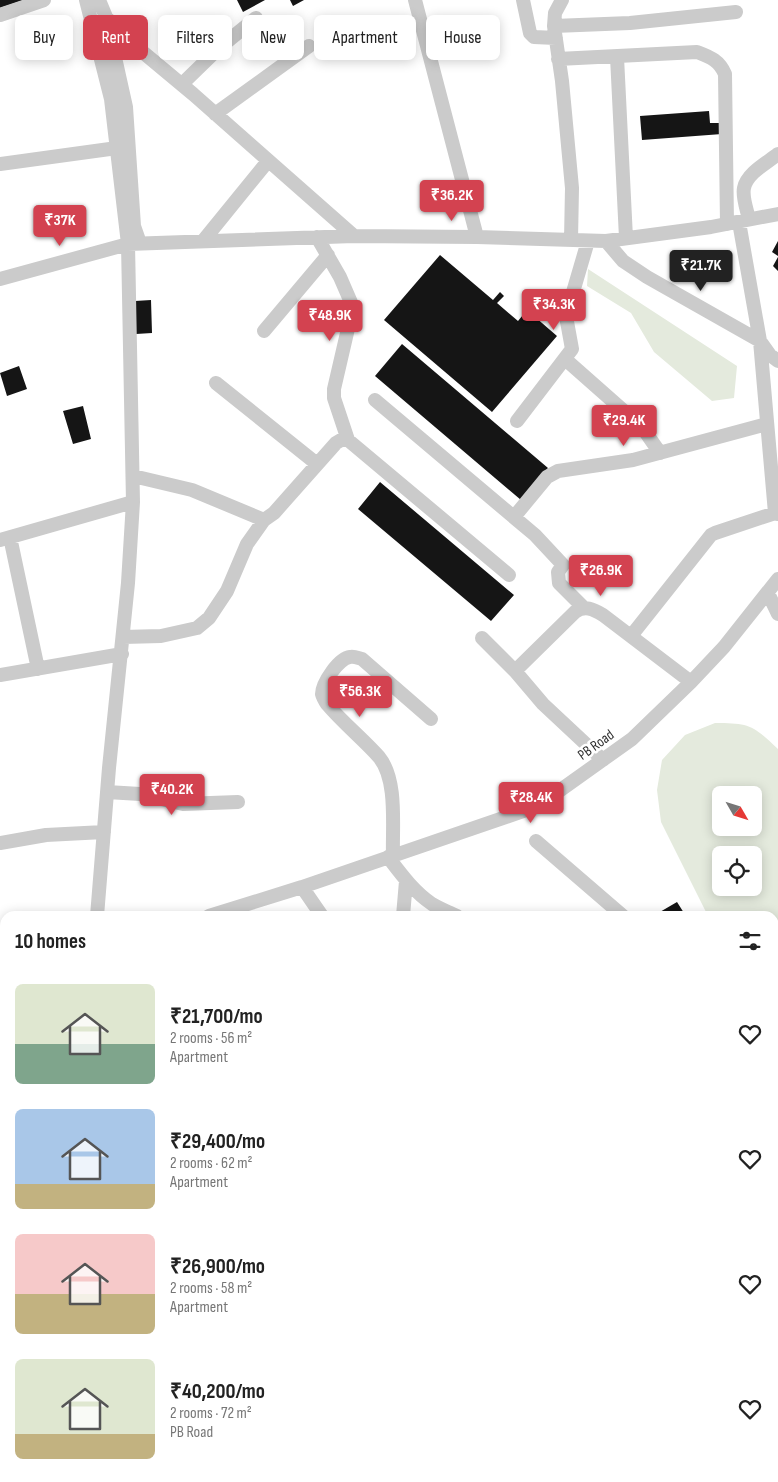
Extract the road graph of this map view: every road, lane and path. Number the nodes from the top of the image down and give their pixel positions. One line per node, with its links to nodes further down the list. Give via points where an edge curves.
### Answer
1 (44, 0): 8 (street)
2 (86, 0): 19 (street, via 111,99)
3 (99, 0): 9 (street)
4 (415, 0): 27 (street)
5 (523, 0): 11 (street, via 530,33 534,36)
6 (562, 0): 11 (street, via 555,13)
7 (736, 12): 11 (street)
8 (0, 15)
9 (105, 15)
10 (242, 30): 17 (street)
11 (555, 32): 15 (street)
12 (309, 46): 18 (street)
13 (148, 56): 17 (street)
14 (617, 57): 15 (street); 24 (street, via 696,52 713,58 721,65 725,74); 28 (street)
15 (558, 59): 29 (street, via 572,188)
16 (116, 60): 33 (street, via 126,107)
17 (182, 84): 18 (street)
18 (216, 114): 21 (street)
19 (117, 148): 22 (street); 33 (street)
20 (778, 154): 24 (street, via 746,182)
21 (268, 161): 25 (street); 30 (street)
22 (0, 164)
23 (778, 214): 24 (street)
24 (738, 222): 28 (street); 37 (street)
25 (354, 236): 26 (street); 27 (street)
26 (317, 237): 30 (street); 34 (street)
27 (477, 237): 29 (street)
28 (626, 238): 32 (street)
29 (571, 240): 31 (street)
30 (203, 241): 33 (street)
31 (588, 241): 32 (street); 38 (street, via 566,316 572,349)
32 (606, 241): 37 (street, via 623,261 647,277)
33 (134, 244): 35 (street); 47 (street)
34 (328, 255): 36 (street); 44 (street, via 353,308 334,389)
35 (0, 279)
36 (264, 331)
37 (760, 341): 39 (street); 43 (street)
38 (565, 359): 42 (street); 45 (street, via 642,427)
39 (778, 361)
40 (216, 383): 46 (street)
41 (374, 400): 50 (street)
42 (517, 421)
43 (767, 424): 45 (street); 49 (street)
44 (348, 440): 46 (street, via 336,443); 53 (street)
45 (660, 453): 50 (street, via 558,471 547,477)
46 (317, 464): 51 (street)
47 (133, 476): 48 (street); 51 (street, via 192,490)
48 (134, 502): 52 (street); 59 (street)
49 (777, 513): 58 (street, via 711,535)
50 (514, 517): 56 (street, via 563,565 558,572 559,583)
51 (264, 520): 59 (street, via 247,544 228,591 209,618 197,628 161,636)
52 (3, 537): 62 (street)
53 (509, 575)
54 (778, 579): 55 (street, PB Road)
55 (768, 593): 57 (street); 65 (street, PB Road)
56 (584, 608): 58 (street, via 594,609); 63 (street, via 575,612)
57 (778, 614)
58 (631, 636): 65 (street)
59 (123, 637): 61 (street)
60 (482, 638): 63 (street)
61 (122, 654): 62 (street); 68 (street)
62 (38, 669): 64 (street)
63 (515, 671): 67 (street, via 543,704)
64 (0, 675)
65 (691, 682): 67 (street, PB Road, via 632,739)
66 (431, 719): 73 (street, via 362,659 351,657 340,663 324,686 323,699 379,758 389,777 392,802)
67 (603, 760): 73 (street, PB Road, via 538,806)
68 (107, 792): 69 (street, via 140,794 183,804); 70 (street)
69 (238, 802)
70 (104, 832): 72 (street, via 46,835); 76 (street)
71 (536, 841): 81 (street)
72 (0, 843)
73 (390, 856): 74 (street); 75 (street, PB Road)
74 (406, 881): 79 (street); 80 (street, via 432,904)
75 (302, 887): 77 (street, PB Road); 78 (street)
76 (97, 911)
77 (224, 911)
78 (319, 911)
79 (403, 911)
80 (447, 911)
81 (617, 911)

